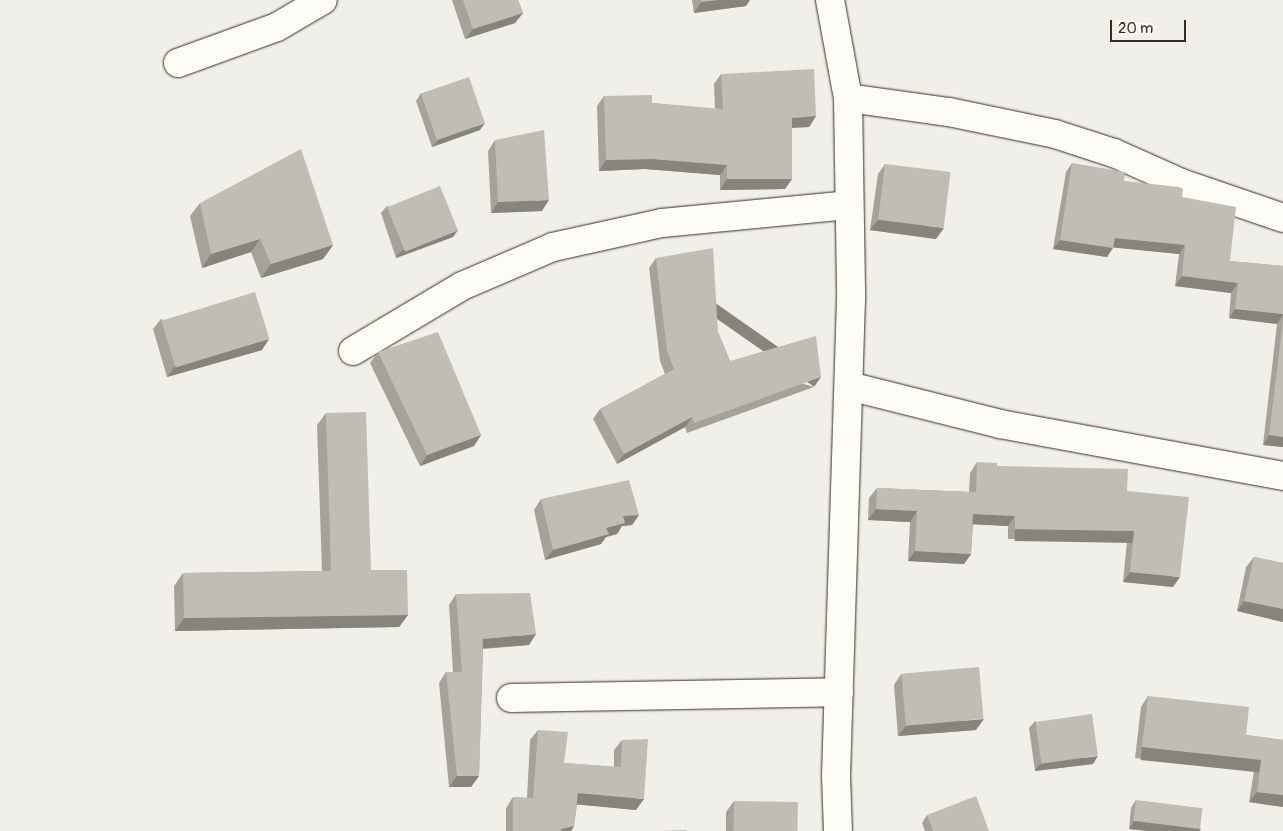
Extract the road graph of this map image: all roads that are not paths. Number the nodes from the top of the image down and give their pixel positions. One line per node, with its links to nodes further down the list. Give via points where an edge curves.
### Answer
1 (323, 0): 3 (street, via 277,28)
2 (830, 0): 4 (street)
3 (178, 63)
4 (848, 98): 5 (street); 6 (street, via 950,112 1055,134 1114,153 1181,183)
5 (848, 205): 7 (street, via 662,223 553,247 462,286); 8 (street)
6 (1283, 218)
7 (353, 351)
8 (849, 386): 9 (street, via 1000,424); 10 (street)
9 (1283, 476)
10 (839, 692): 11 (street); 12 (street)
11 (511, 698)
12 (838, 831)

